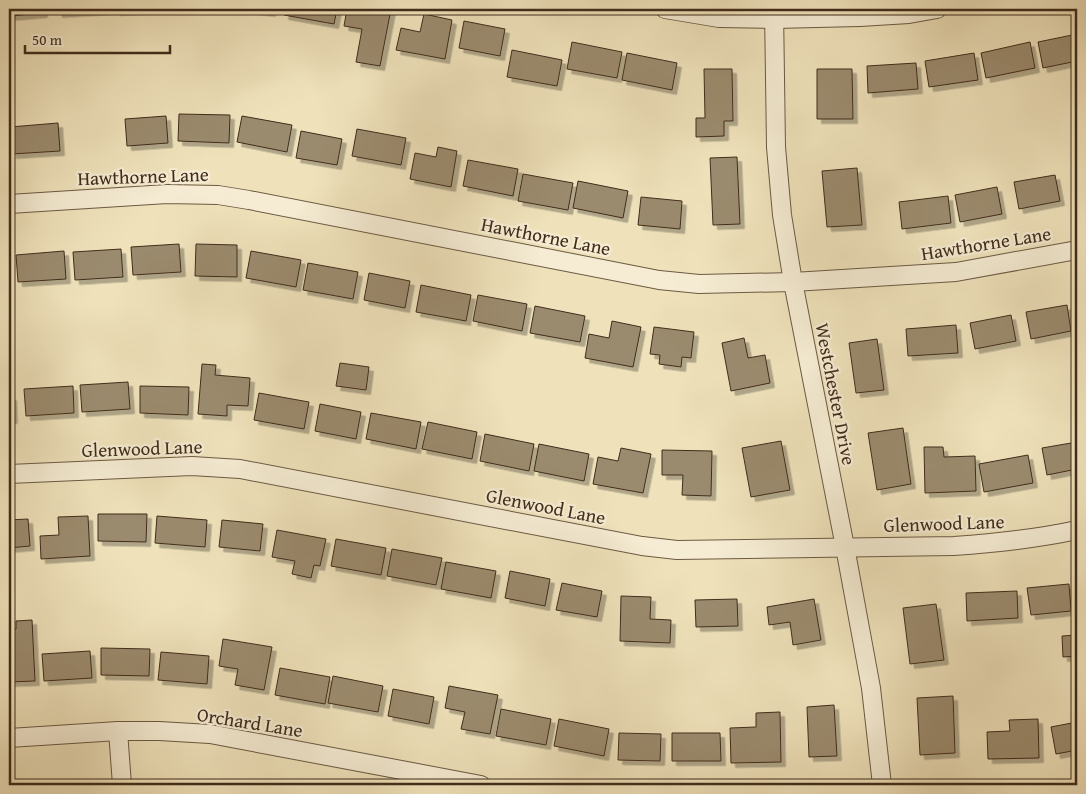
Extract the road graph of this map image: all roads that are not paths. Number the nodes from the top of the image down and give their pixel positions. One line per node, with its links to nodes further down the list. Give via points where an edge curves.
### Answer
1 (665, 9): 3 (street, via 719,18)
2 (937, 9): 3 (street, via 860,17)
3 (774, 14): 6 (street, Westchester Drive, via 776,147)
4 (9, 204): 6 (street, Hawthorne Lane, via 167,194 218,195 658,280 699,284)
5 (1077, 250): 6 (street, Hawthorne Lane, via 956,272)
6 (792, 282): 9 (street, Westchester Drive)
7 (9, 474): 9 (street, Glenwood Lane, via 192,466 240,469 642,546 677,550)
8 (1077, 530): 9 (street, Glenwood Lane, via 971,545)
9 (845, 547): 14 (street, Westchester Drive, via 871,688)
10 (118, 731): 11 (street, Orchard Lane); 12 (street); 13 (street, Orchard Lane, via 210,734)
11 (9, 738)
12 (122, 785)
13 (481, 785)
14 (882, 785)

